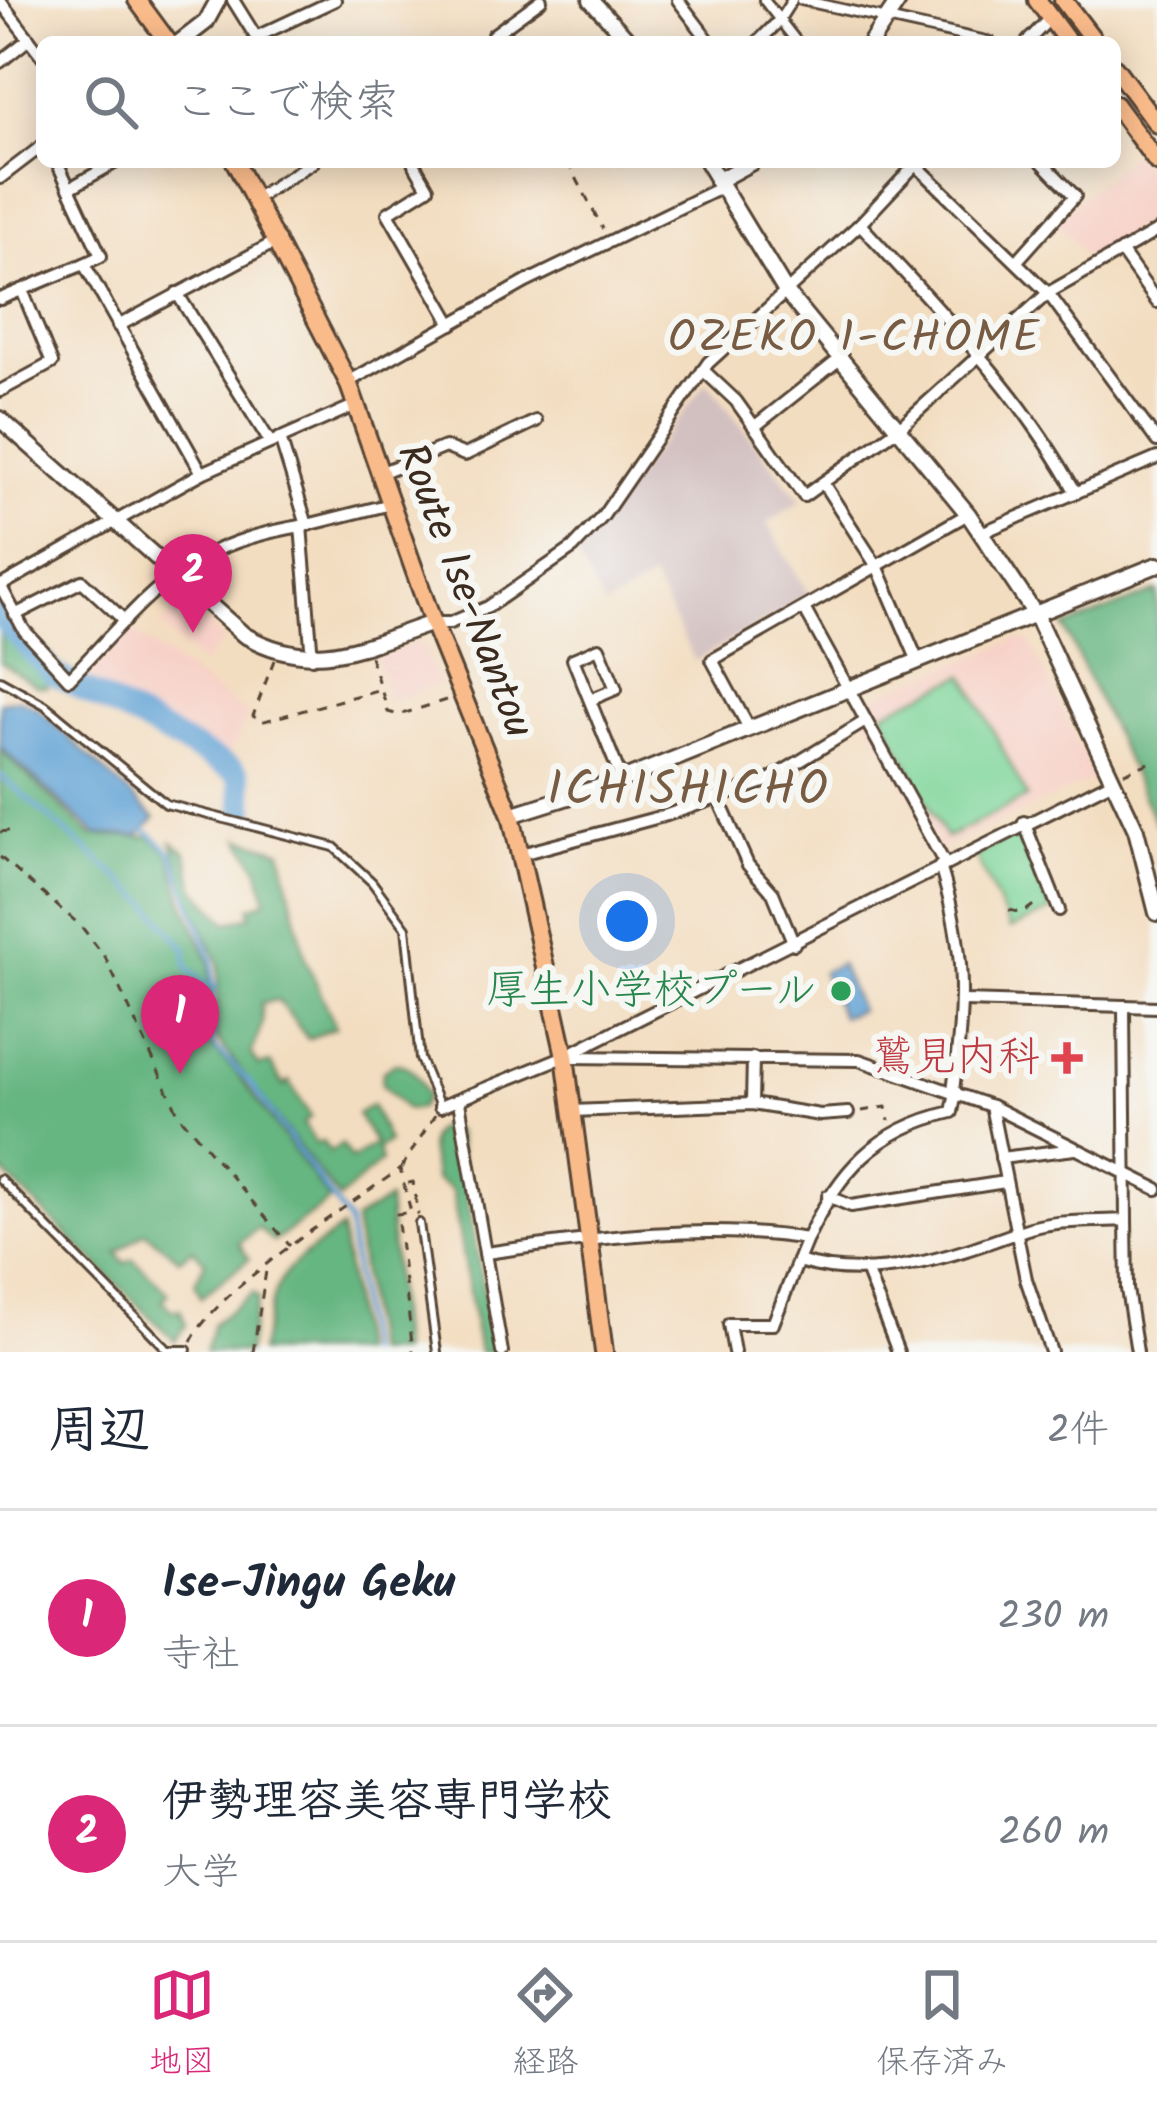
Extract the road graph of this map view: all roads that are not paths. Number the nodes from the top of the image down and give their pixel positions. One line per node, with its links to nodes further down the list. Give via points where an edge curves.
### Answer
1 (137, 0): 18 (main road)
2 (218, 0): 19 (street)
3 (233, 0): 20 (street)
4 (335, 0): 21 (street)
5 (541, 0): 22 (street)
6 (591, 0): 23 (street)
7 (678, 0): 24 (street)
8 (764, 0): 17 (street)
9 (792, 0): 17 (street)
10 (801, 0): 15 (street)
11 (899, 0): 15 (street)
12 (1037, 0): 16 (main road)
13 (0, 1): 32 (street)
14 (1066, 1): 31 (main road)
15 (887, 18): 27 (street); 28 (street)
16 (1050, 18): 29 (street); 30 (main road)
17 (780, 20): 25 (street); 26 (street)
18 (163, 36)
19 (188, 36)
20 (255, 36)
21 (258, 36)
22 (494, 36)
23 (624, 36)
24 (705, 36)
25 (764, 36)
26 (792, 36)
27 (875, 36)
28 (965, 36)
29 (1033, 36)
30 (1064, 36)
31 (1091, 36)
32 (29, 39): 33 (street); 34 (street)
33 (36, 48)
34 (0, 62)
35 (1121, 76): 37 (main road)
36 (1121, 113): 39 (main road)
37 (1157, 124)
38 (36, 151): 50 (street)
39 (1157, 162)
40 (60, 168): 52 (street)
41 (105, 168): 52 (street)
42 (238, 168): 53 (main road, Route Ise-Nantou)
43 (304, 168): 53 (street)
44 (416, 168): 66 (street, via 428,188 388,213)
45 (710, 168): 51 (street)
46 (743, 168): 51 (street)
47 (911, 168): 54 (street)
48 (921, 168): 58 (street)
49 (1048, 168): 58 (street, via 1075,196)
50 (0, 178)
51 (719, 184): 61 (street); 66 (street)
52 (70, 188): 59 (street, via 101,256)
53 (256, 198): 56 (main road, Route Ise-Nantou)
54 (860, 224): 61 (street); 68 (street)
55 (1157, 231): 57 (street)
56 (278, 240): 62 (street); 71 (main road, Route Ise-Nantou)
57 (1121, 251): 63 (street); 65 (street)
58 (1017, 261): 63 (street)
59 (83, 264): 60 (street); 67 (street)
60 (22, 290): 64 (street); 72 (street, via 52,363)
61 (786, 292): 69 (street); 70 (street)
62 (177, 293): 67 (street); 78 (street)
63 (1048, 293): 68 (street); 79 (street)
64 (0, 299)
65 (1157, 302)
66 (452, 324): 71 (street)
67 (118, 326): 81 (street)
68 (977, 354): 77 (street); 84 (street, via 1033,418)
69 (841, 358): 76 (street); 77 (street)
70 (703, 370): 76 (street); 98 (street, via 574,548 488,607)
71 (348, 382): 73 (main road, Route Ise-Nantou)
72 (0, 391)
73 (356, 405): 78 (street); 82 (main road, Route Ise-Nantou)
74 (0, 419): 87 (street)
75 (536, 422): 82 (street, via 465,455 445,447)
76 (754, 427): 83 (street, via 803,496)
77 (899, 428): 83 (street); 86 (street)
78 (275, 440): 81 (street); 88 (street)
79 (1157, 441)
80 (1157, 458): 84 (street)
81 (202, 473): 87 (street)
82 (380, 473): 85 (main road, Route Ise-Nantou)
83 (823, 483): 91 (street)
84 (1076, 493): 89 (street)
85 (391, 504): 88 (street); 98 (main road, Route Ise-Nantou)
86 (968, 514): 89 (street); 91 (street)
87 (120, 522): 92 (street); 93 (street)
88 (304, 525): 92 (street, via 245,537); 99 (street)
89 (981, 533): 95 (street)
90 (1157, 566): 95 (street)
91 (878, 568): 94 (street); 100 (street)
92 (173, 571): 97 (street); 99 (street, via 244,635)
93 (0, 585): 96 (street)
94 (805, 610): 102 (street); 105 (street, via 712,659)
95 (1035, 614): 100 (street); 107 (street)
96 (15, 615): 97 (street, via 82,581); 97 (street, via 69,679)
97 (125, 621)
98 (433, 623): 99 (street); 109 (main road, Route Ise-Nantou)
99 (312, 658)
100 (916, 659): 102 (street)
101 (0, 680): 126 (lane, via 45,705 166,804 334,847 372,882 406,928 419,1059)
102 (843, 688): 104 (street); 105 (street)
103 (590, 700): 103 (street, via 574,659 599,648 616,689); 106 (street)
104 (864, 722): 108 (street, via 767,781); 112 (street)
105 (750, 730): 106 (street)
106 (622, 780): 109 (street)
107 (1112, 781): 110 (street); 113 (street)
108 (718, 798): 111 (street); 116 (street)
109 (511, 815): 111 (main road, Route Ise-Nantou)
110 (1024, 822): 112 (street); 114 (street)
111 (521, 854): 120 (main road, Route Ise-Nantou)
112 (943, 865): 116 (street); 117 (street, via 961,934)
113 (1155, 885): 115 (street)
114 (1059, 910)
115 (1157, 913)
116 (794, 944): 120 (street)
117 (964, 1001): 119 (street); 122 (street)
118 (1157, 1007): 119 (street)
119 (1124, 1008): 131 (street)
120 (565, 1056): 121 (street); 123 (street); 127 (main road, Route Ise-Nantou)
121 (753, 1058): 122 (street, via 859,1060); 124 (street)
122 (955, 1092): 125 (street); 135 (street, via 952,1112 892,1133 857,1156)
123 (459, 1102): 126 (street); 141 (street)
124 (752, 1104): 127 (street); 128 (street)
125 (991, 1106): 129 (street); 130 (street)
126 (440, 1107)
127 (572, 1111): 140 (main road, Route Ise-Nantou)
128 (848, 1113)
129 (1076, 1149): 130 (street); 131 (street)
130 (1001, 1159): 133 (street)
131 (1129, 1178): 134 (street); 136 (street)
132 (0, 1179): 144 (lane, via 168,1350)
133 (1005, 1182): 135 (street, via 851,1207); 138 (street)
134 (1157, 1189)
135 (828, 1196): 139 (street)
136 (1126, 1220): 138 (street); 151 (street)
137 (419, 1223): 145 (lane)
138 (1016, 1234): 143 (street); 150 (street)
139 (807, 1239): 140 (street); 142 (street)
140 (592, 1241): 141 (street); 147 (main road, Route Ise-Nantou)
141 (484, 1253): 146 (street)
142 (798, 1261): 143 (street); 148 (street, via 773,1324 729,1324)
143 (866, 1272): 149 (street)
144 (187, 1350)
145 (437, 1352)
146 (502, 1352)
147 (604, 1352)
148 (734, 1352)
149 (898, 1352)
150 (1051, 1352)
151 (1137, 1352)

